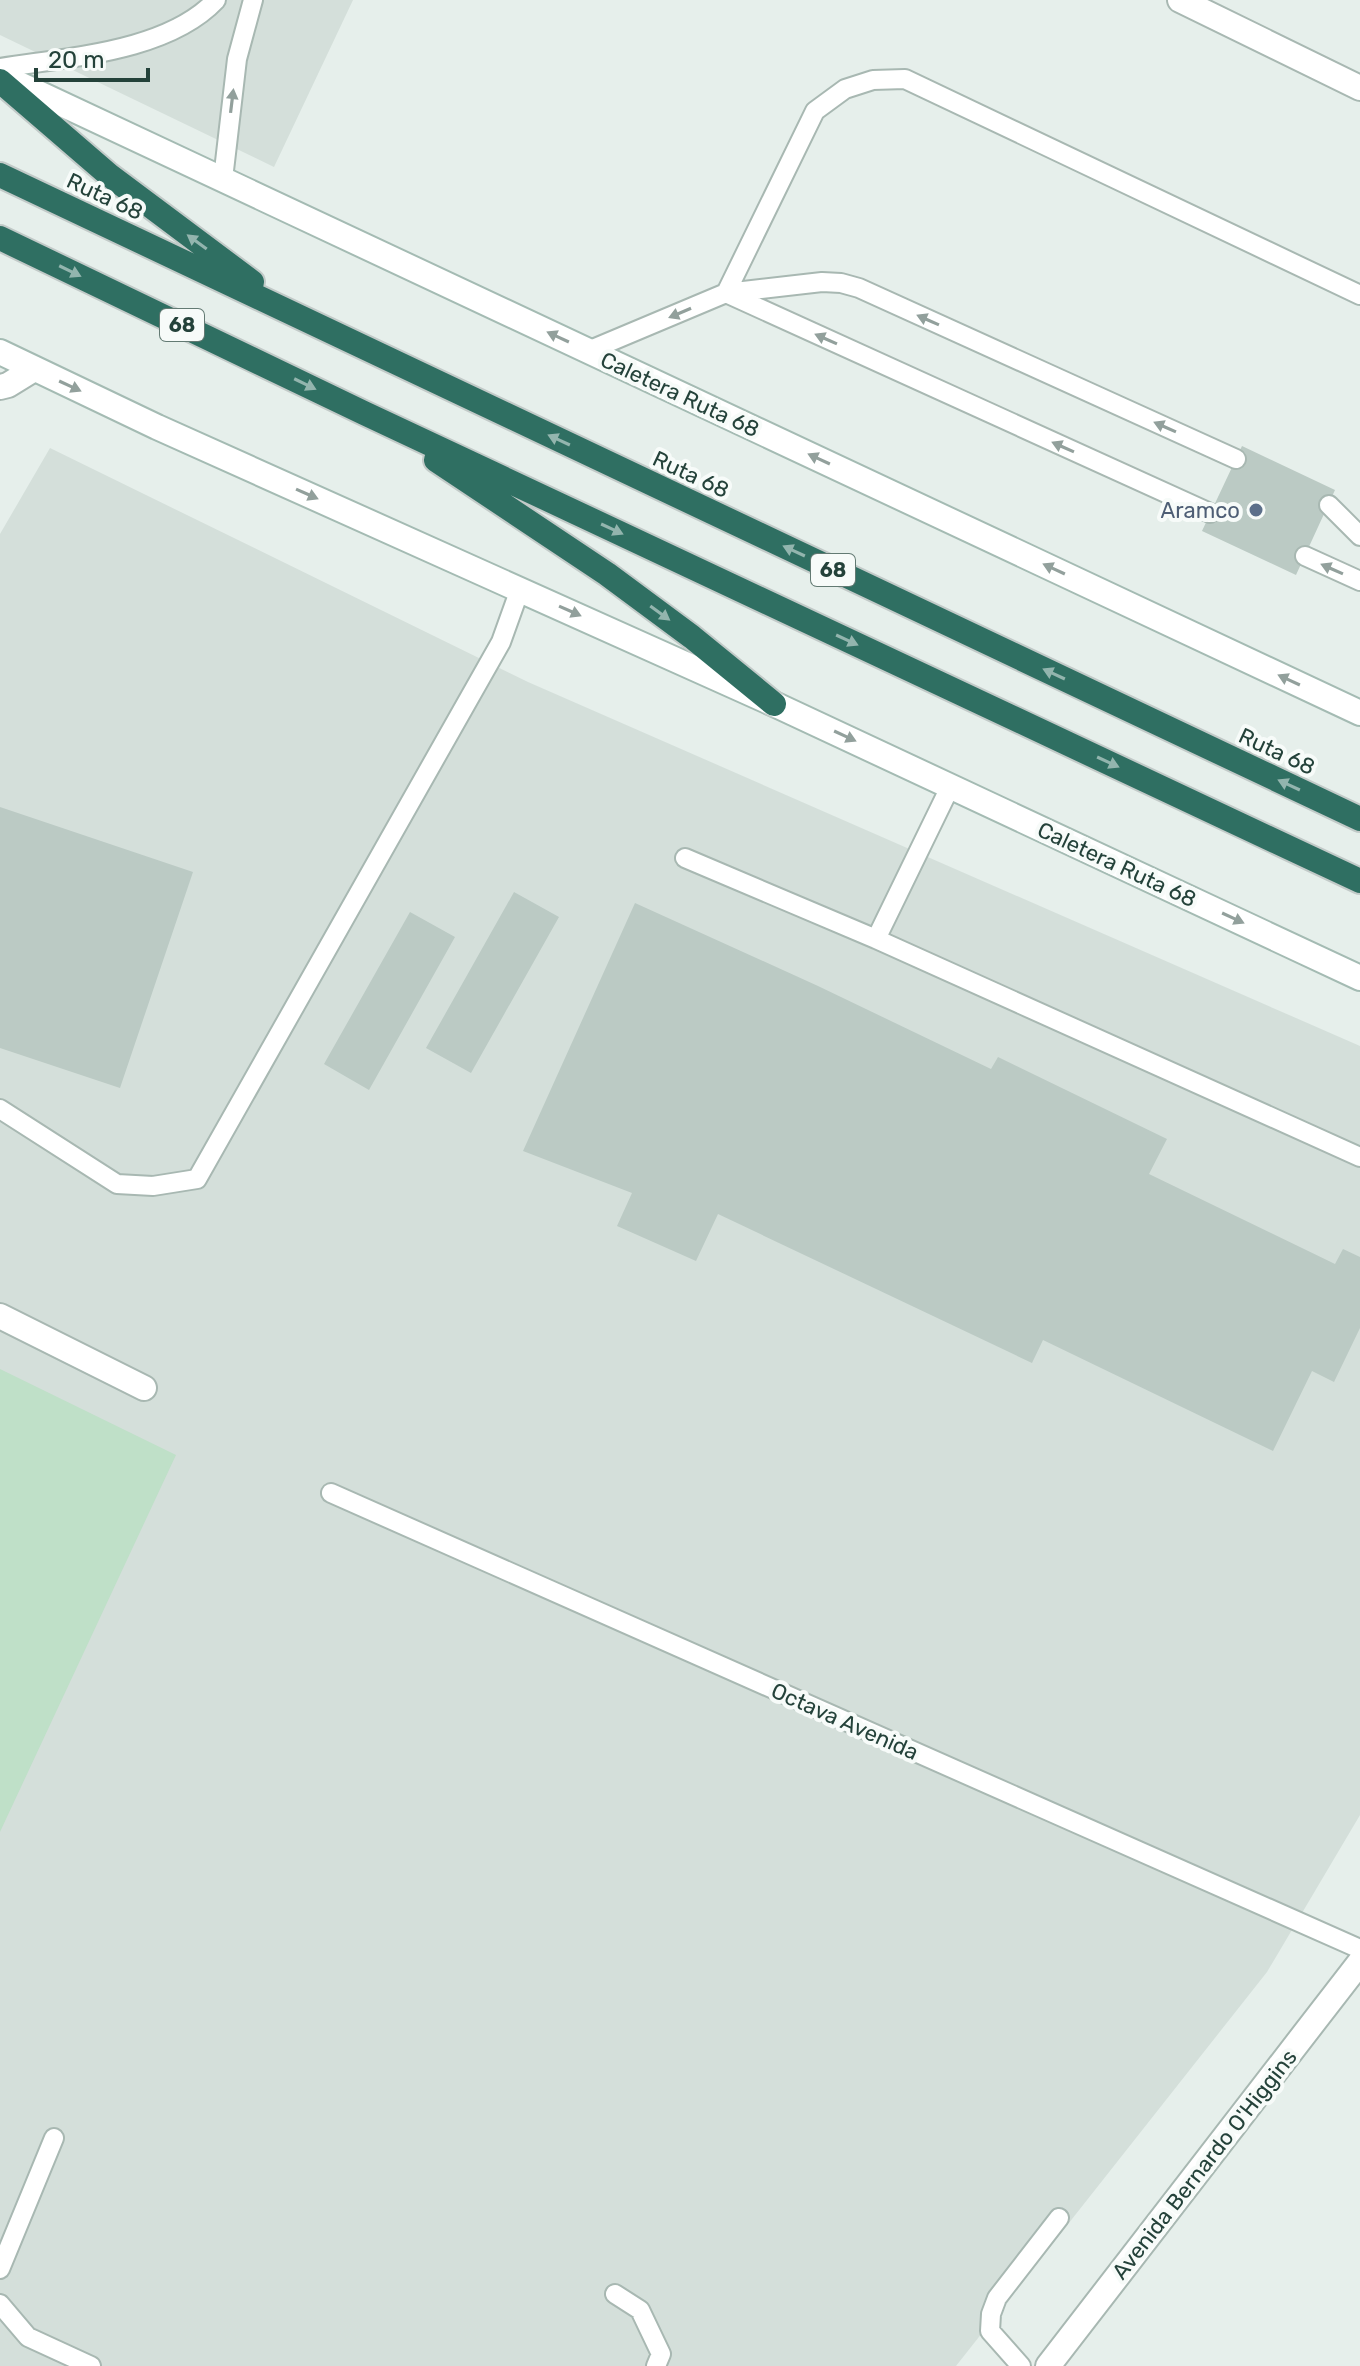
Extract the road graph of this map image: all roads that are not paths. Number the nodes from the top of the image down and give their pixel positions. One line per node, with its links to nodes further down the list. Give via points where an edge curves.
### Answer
1 (216, 0): 4 (lane, via 179,29 137,45)
2 (253, 0): 8 (lane, one-way to 2, via 237,59)
3 (1180, 0): 6 (main road)
4 (0, 68)
5 (0, 78): 8 (main road, Caletera Ruta 68); 12 (highway, one-way to 5, via 109,175)
6 (1360, 88)
7 (0, 175): 12 (highway, Ruta 68 / 68)
8 (223, 179): 13 (main road, Caletera Ruta 68, one-way to 8)
9 (0, 238): 17 (highway, 68, one-way to 17)
10 (726, 293): 11 (lane, via 815,111 845,89 873,80 905,79); 13 (lane, one-way to 13); 18 (lane, one-way to 10, via 859,288 822,282); 20 (lane, one-way to 10)
11 (1360, 295)
12 (306, 320): 28 (highway, Ruta 68 / 68, one-way to 12)
13 (588, 351): 26 (main road, Caletera Ruta 68, one-way to 13)
14 (0, 352): 15 (main road, Caletera Ruta 68)
15 (34, 369): 16 (main road); 24 (main road, Caletera Ruta 68, one-way to 24)
16 (0, 387)
17 (364, 413): 25 (highway, one-way to 25, via 607,574); 30 (highway, 68, one-way to 30)
18 (1236, 459)
19 (1329, 505): 21 (lane)
20 (1210, 513)
21 (1360, 536)
22 (1305, 556): 23 (lane, one-way to 22)
23 (1360, 581)
24 (520, 589): 25 (main road, Caletera Ruta 68, one-way to 25); 33 (lane, via 501,642 197,1179 153,1186 117,1184)
25 (774, 704): 27 (main road, Caletera Ruta 68, one-way to 27)
26 (1360, 713)
27 (951, 785): 31 (lane); 32 (main road, Caletera Ruta 68, one-way to 32)
28 (1360, 819)
29 (685, 858): 31 (lane)
30 (1360, 881)
31 (876, 939): 34 (lane)
32 (1360, 978)
33 (0, 1109)
34 (1360, 1157)
35 (0, 1316): 36 (main road)
36 (144, 1388)
37 (331, 1493): 38 (lane, Octava Avenida)
38 (1360, 1949)
39 (1360, 1962): 48 (main road, Avenida Bernardo O'Higgins)
40 (54, 2138): 42 (lane)
41 (1059, 2218): 47 (lane, via 997,2298 991,2314 990,2331)
42 (0, 2269)
43 (615, 2294): 46 (lane, via 640,2310 661,2354)
44 (0, 2304): 45 (lane, via 28,2337)
45 (91, 2366)
46 (656, 2366)
47 (1021, 2366)
48 (1048, 2366)

